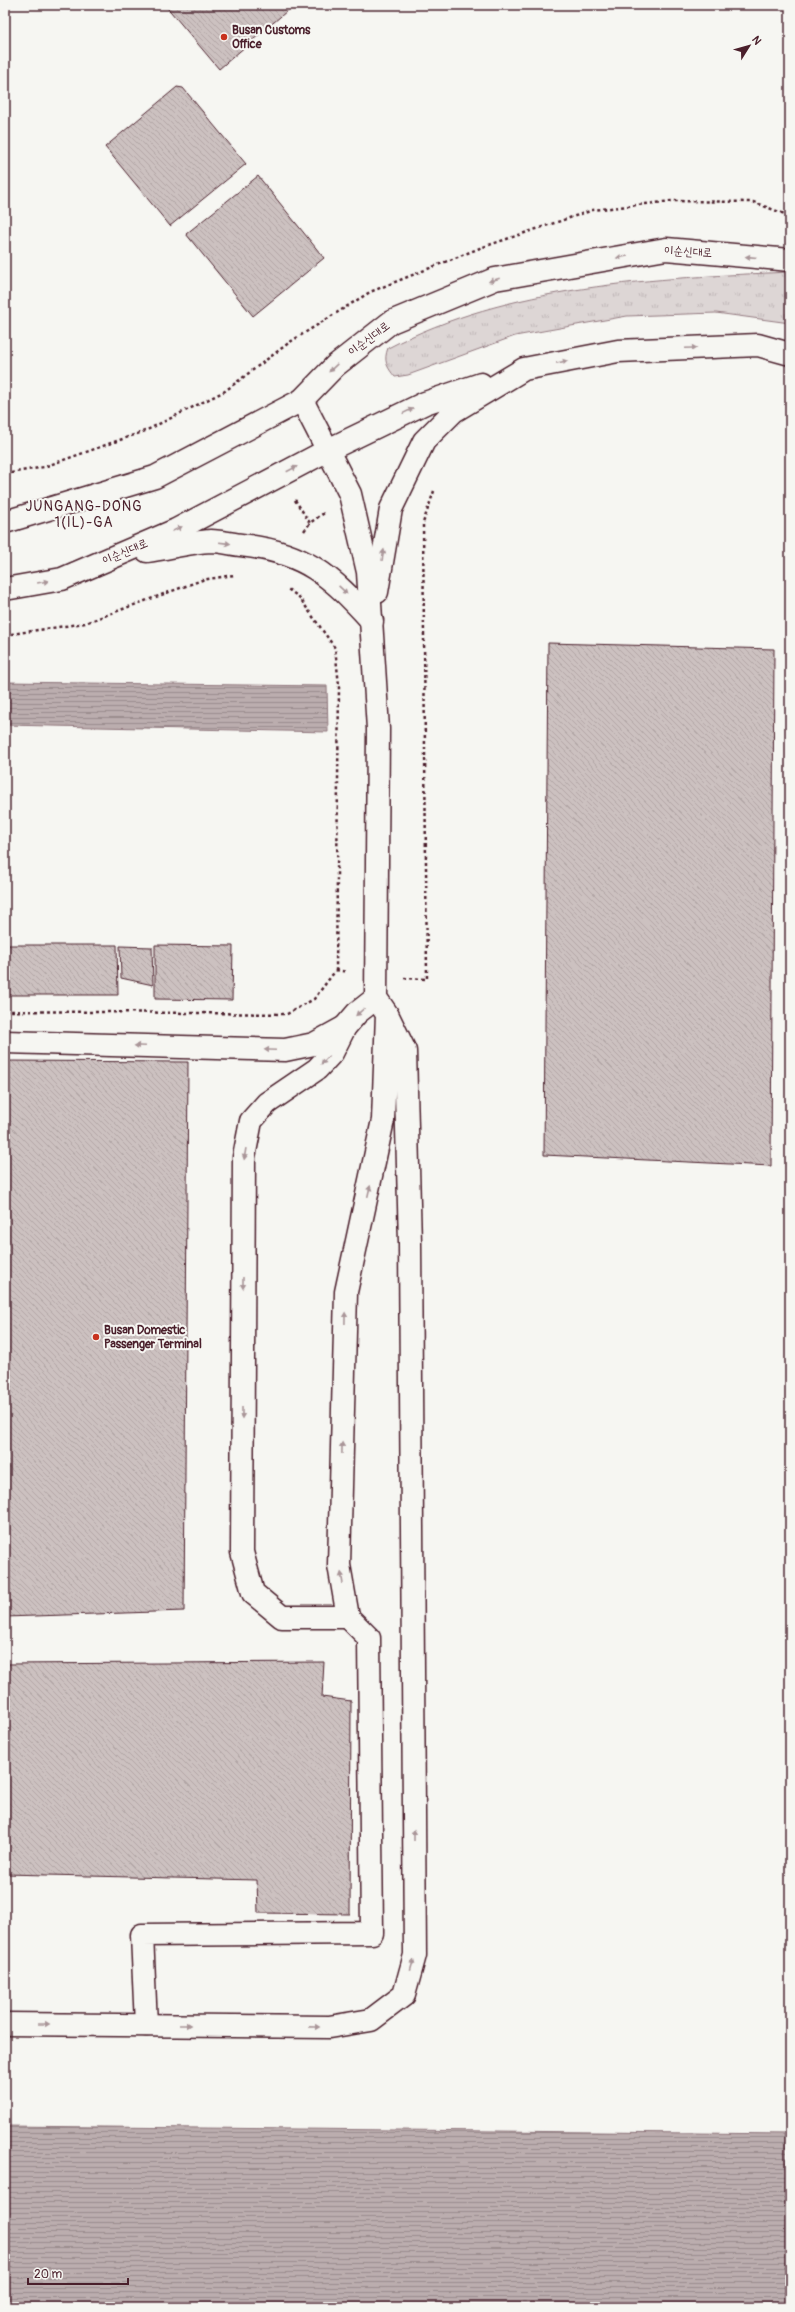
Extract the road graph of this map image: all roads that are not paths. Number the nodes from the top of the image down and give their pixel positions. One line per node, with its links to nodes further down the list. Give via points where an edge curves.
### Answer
1 (790, 260): 4 (street, 이순신대로, one-way to 4, via 666,249 495,280 391,322 334,366)
2 (790, 354): 3 (street, one-way to 2, via 618,351 758,345)
3 (524, 369): 5 (street, 이순신대로, one-way to 3, via 425,403); 9 (street, one-way to 3, via 392,509 424,441 454,411)
4 (302, 400): 5 (street); 6 (street, 이순신대로, via 155,477)
5 (328, 450): 7 (street, 이순신대로, one-way to 5, via 176,530); 9 (street, via 350,494 368,572)
6 (5, 522)
7 (117, 555): 8 (street, 이순신대로, one-way to 7, via 62,579); 9 (street, one-way to 9, via 212,541 254,546 289,554 316,568 343,590)
8 (5, 589)
9 (372, 621): 10 (street, via 378,729 376,976)
10 (382, 1006): 11 (street, one-way to 11, via 357,1014); 13 (street, one-way to 10, via 340,1565 346,1292 383,1120); 15 (street, one-way to 10, via 329,2027 371,2020 404,1995 415,1956 410,1243 405,1051)
11 (345, 1027): 12 (street, one-way to 12, via 314,1044 285,1050); 13 (street, one-way to 13, via 332,1053 317,1069 267,1102 251,1121 244,1157 242,1552 253,1593 282,1617)
12 (5, 1042)
13 (348, 1617): 15 (street, via 369,1638 372,1933 142,1935)
14 (5, 2024): 15 (street, one-way to 15)
15 (146, 2025)

